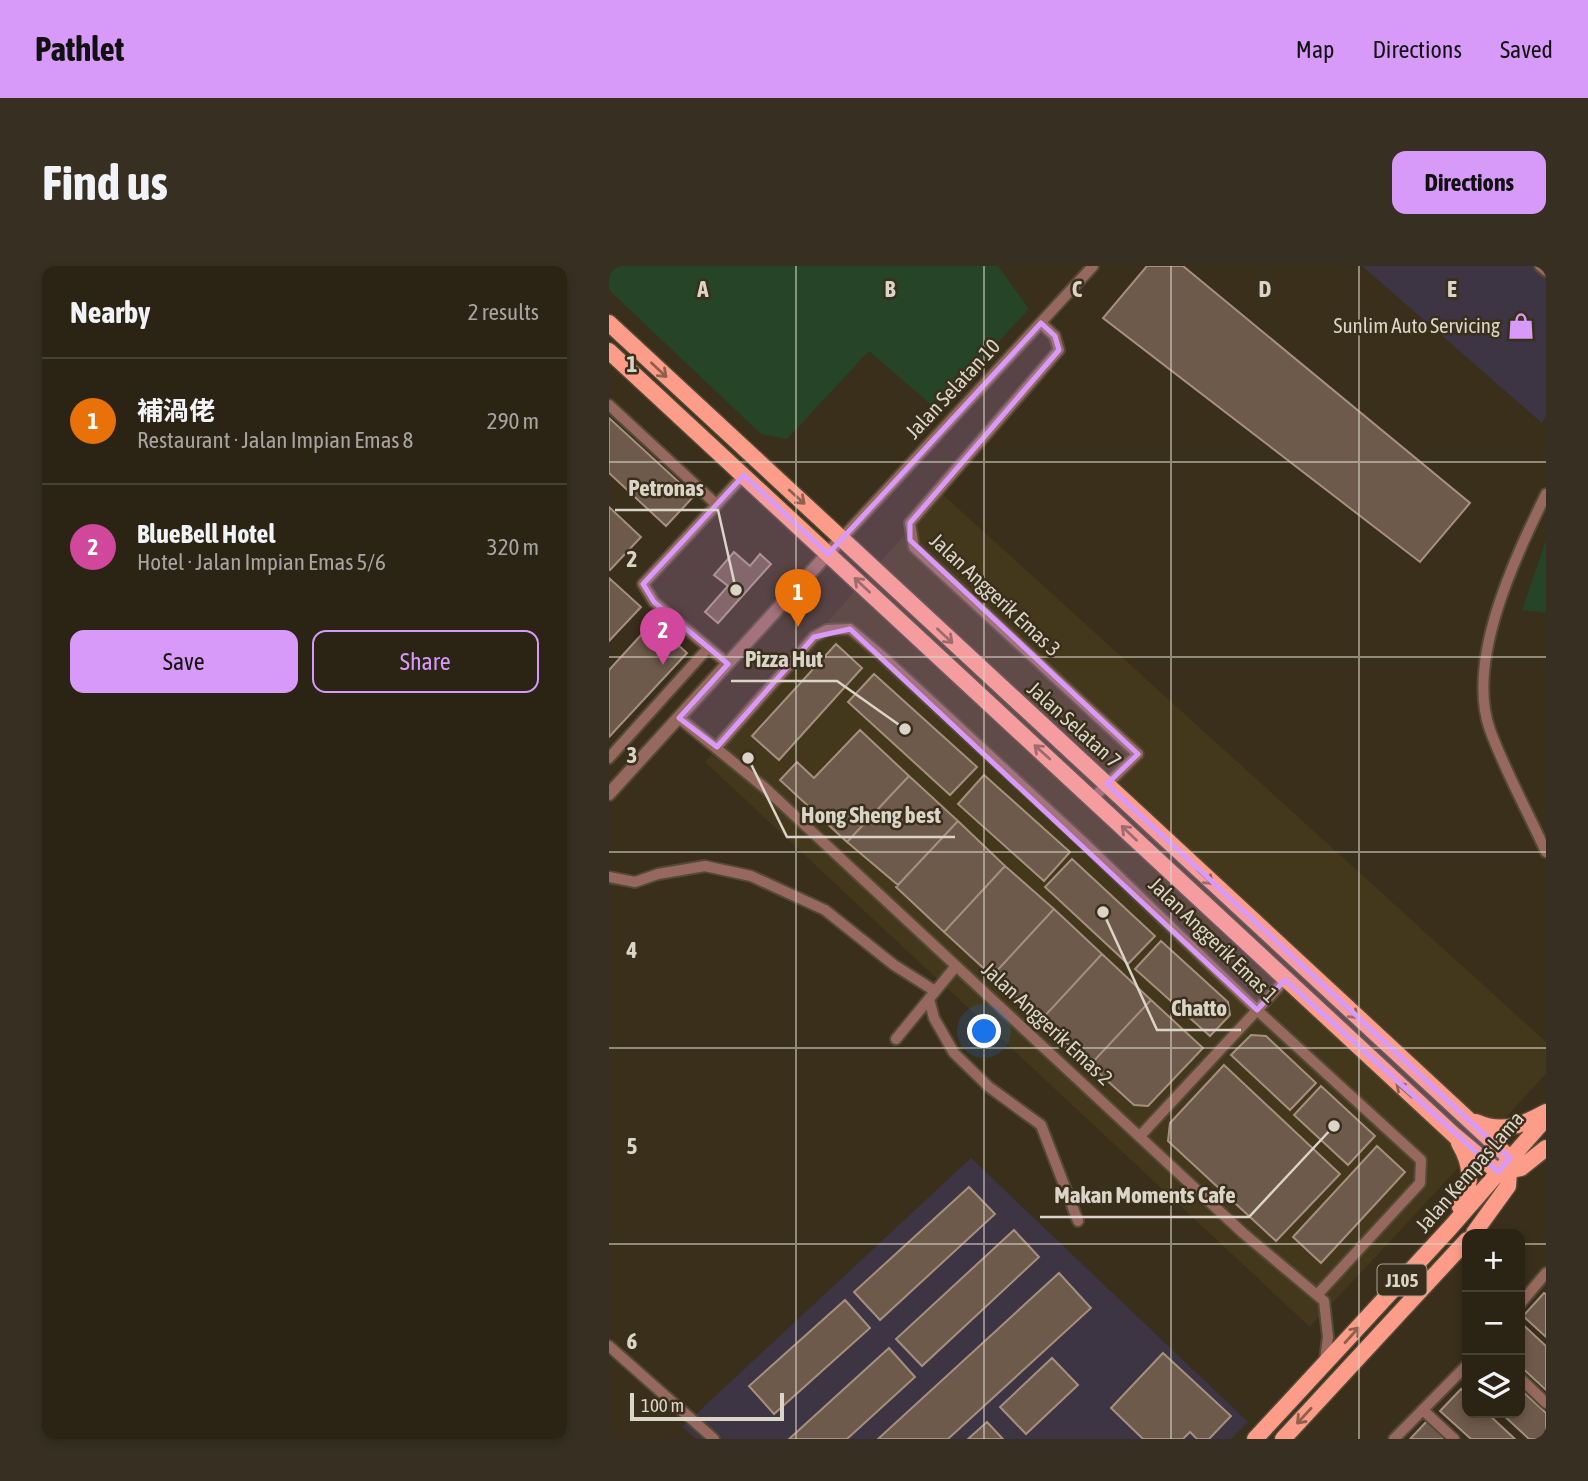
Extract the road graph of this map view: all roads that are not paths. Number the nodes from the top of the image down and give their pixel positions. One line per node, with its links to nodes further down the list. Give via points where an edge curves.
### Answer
1 (1093, 266): 5 (street, Jalan Selatan 10)
2 (1540, 266): 3 (street)
3 (1546, 271)
4 (609, 323): 11 (main road, Jalan Selatan 7, one-way to 11)
5 (1041, 323): 11 (street, Jalan Selatan 10); 18 (street, Jalan Anggerik Emas 3, via 1055,336 1059,350 910,523 910,540 1138,754)
6 (610, 355): 8 (main road, Jalan Selatan 7)
7 (609, 405): 10 (street)
8 (744, 475): 10 (street); 12 (main road, Jalan Selatan 7)
9 (1546, 494): 21 (street, via 1504,587 1487,653 1484,694 1489,728)
10 (716, 504): 13 (street, via 643,584 654,602)
11 (842, 538): 12 (street); 18 (main road, Jalan Selatan 7, one-way to 18)
12 (828, 554): 14 (street); 20 (main road, Jalan Selatan 7, one-way to 12)
13 (708, 648): 14 (street); 17 (street)
14 (728, 664): 15 (street)
15 (679, 718): 16 (street, Jalan Anggerik Emas 2); 19 (street)
16 (717, 747): 23 (street, Jalan Anggerik Emas 2); 26 (street, Jalan Anggerik Emas 1, via 814,637 827,630 850,629 1024,786)
17 (609, 758)
18 (1107, 784): 20 (street); 29 (main road, Jalan Selatan 7, one-way to 29)
19 (609, 793)
20 (1093, 798): 24 (main road, Jalan Selatan 7, one-way to 20)
21 (1546, 852)
22 (609, 877): 25 (street, via 635,882 705,866 751,876 825,910)
23 (956, 965): 25 (street); 31 (street, Jalan Anggerik Emas 2)
24 (1285, 980): 26 (street); 32 (main road, Jalan Selatan 7, one-way to 24)
25 (932, 995): 27 (street); 35 (street, via 934,1018 954,1053 989,1087 1041,1125)
26 (1257, 1010): 31 (street); 41 (street, Jalan Anggerik Emas 1, via 1421,1160 1420,1183)
27 (895, 1039)
28 (1546, 1112): 29 (main road, via 1501,1129)
29 (1464, 1116): 34 (main road, Jalan Selatan 7)
30 (1546, 1118): 34 (main road, Jalan Kempas Lama / J105)
31 (1140, 1136): 41 (street, Jalan Anggerik Emas 2)
32 (1455, 1136): 34 (main road, Jalan Selatan 7); 36 (main road, via 1471,1172 1468,1191)
33 (1546, 1150): 34 (main road, via 1529,1164); 38 (main road, Jalan Kempas Lama / J105)
34 (1507, 1167): 36 (main road, Jalan Kempas Lama / J105); 37 (main road, via 1505,1191)
35 (1077, 1221)
36 (1450, 1228): 45 (main road, Jalan Kempas Lama / J105, one-way to 36)
37 (1476, 1229)
38 (1477, 1229)
39 (1462, 1246): 51 (main road, Jalan Kempas Lama / J105, one-way to 51)
40 (1545, 1277): 42 (street)
41 (1317, 1295): 45 (street, via 1324,1301 1327,1357)
42 (1525, 1299)
43 (609, 1346): 49 (street)
44 (1462, 1370): 48 (street)
45 (1310, 1382): 50 (main road, Jalan Kempas Lama / J105)
46 (1525, 1383): 47 (street)
47 (1546, 1403)
48 (1424, 1411): 52 (street); 53 (street)
49 (714, 1439)
50 (1255, 1439)
51 (1283, 1439)
52 (1394, 1439)
53 (1454, 1439)

